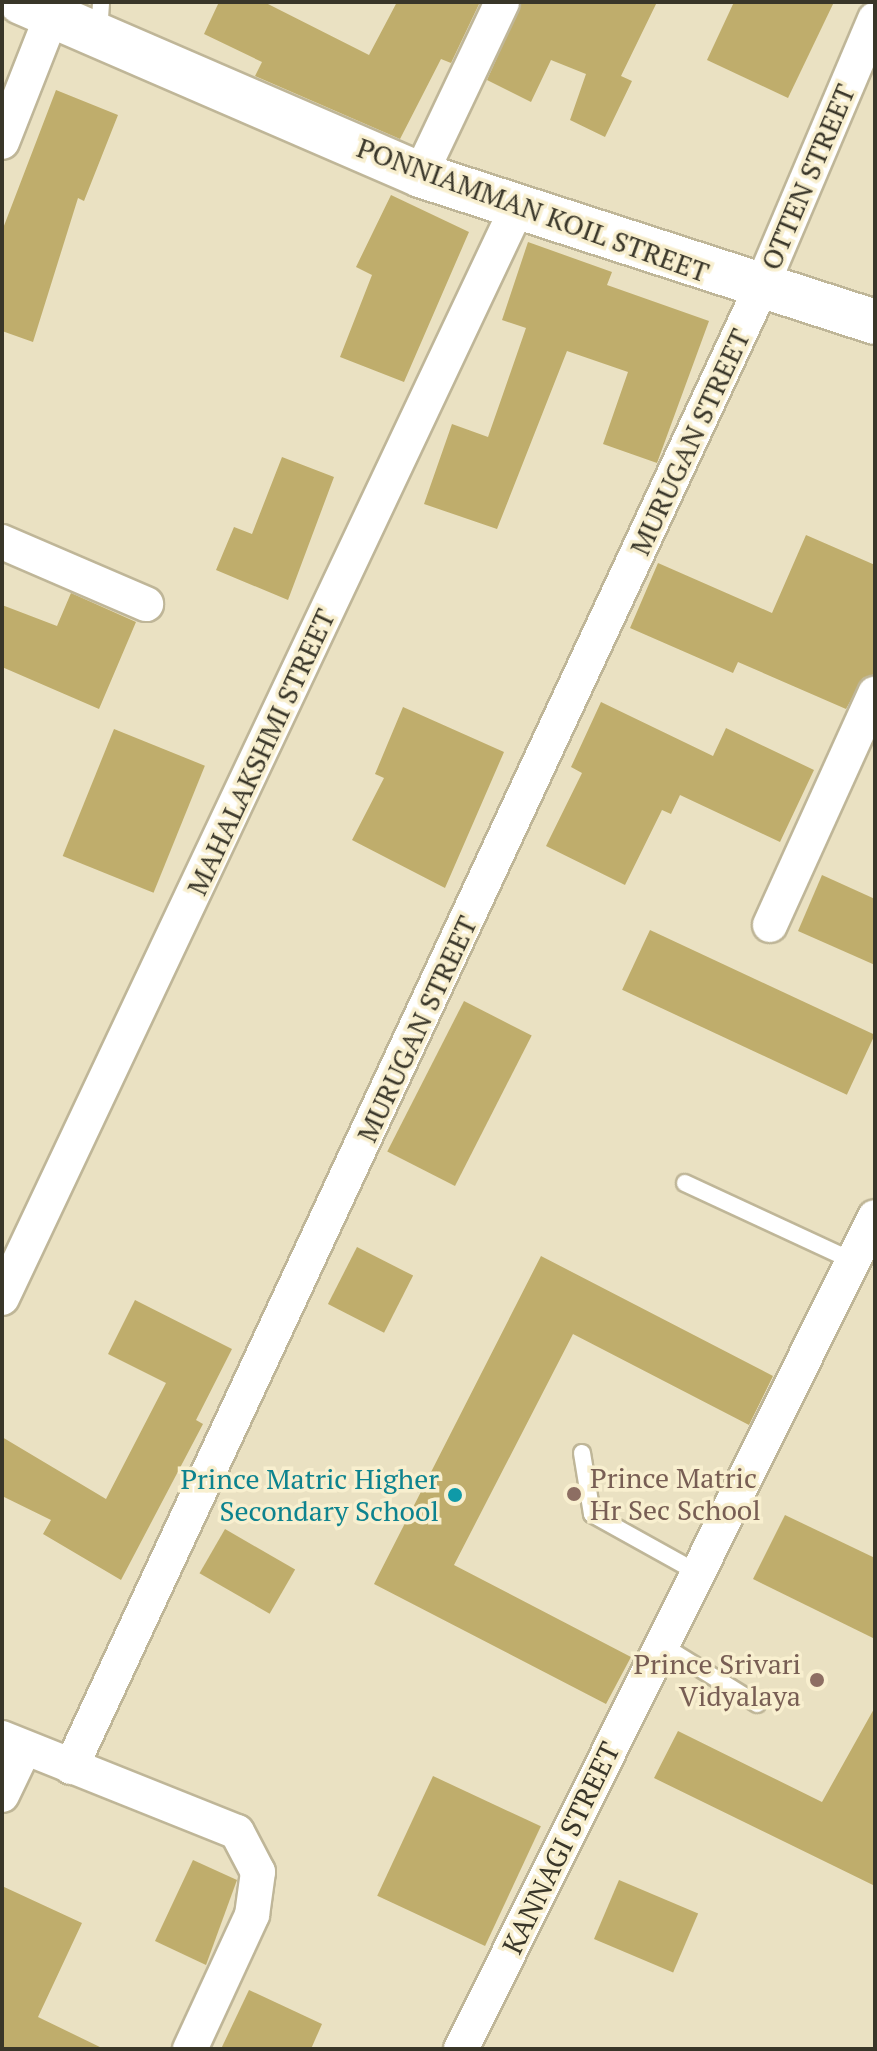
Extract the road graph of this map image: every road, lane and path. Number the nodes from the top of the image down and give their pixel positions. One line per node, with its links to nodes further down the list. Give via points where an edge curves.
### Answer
1 (502, 2): 6 (street)
2 (37, 8): 3 (street, PONNIAMMAN KOIL STREET); 5 (street)
3 (100, 18): 6 (street, PONNIAMMAN KOIL STREET)
4 (875, 19): 8 (street, OTTEN STREET)
5 (2, 142)
6 (420, 175): 7 (street, PONNIAMMAN KOIL STREET)
7 (518, 206): 8 (street, PONNIAMMAN KOIL STREET); 17 (street, MAHALAKSHMI STREET)
8 (760, 290): 9 (street, PONNIAMMAN KOIL STREET); 23 (street, MURUGAN STREET)
9 (875, 322)
10 (2, 542): 11 (street)
11 (146, 604)
12 (875, 694): 13 (street)
13 (770, 925)
14 (685, 1183): 16 (lane)
15 (875, 1217): 16 (street, KANNAGI STREET)
16 (864, 1266): 19 (street, KANNAGI STREET)
17 (2, 1298)
18 (582, 1453): 19 (lane, via 592,1514)
19 (698, 1573): 20 (street, KANNAGI STREET)
20 (662, 1645): 21 (lane); 26 (street, KANNAGI STREET)
21 (757, 1704)
22 (13, 1743): 23 (street); 24 (street)
23 (71, 1767): 25 (street, via 237,1832 258,1872 252,1915)
24 (2, 1795)
25 (190, 2049)
26 (461, 2049)

